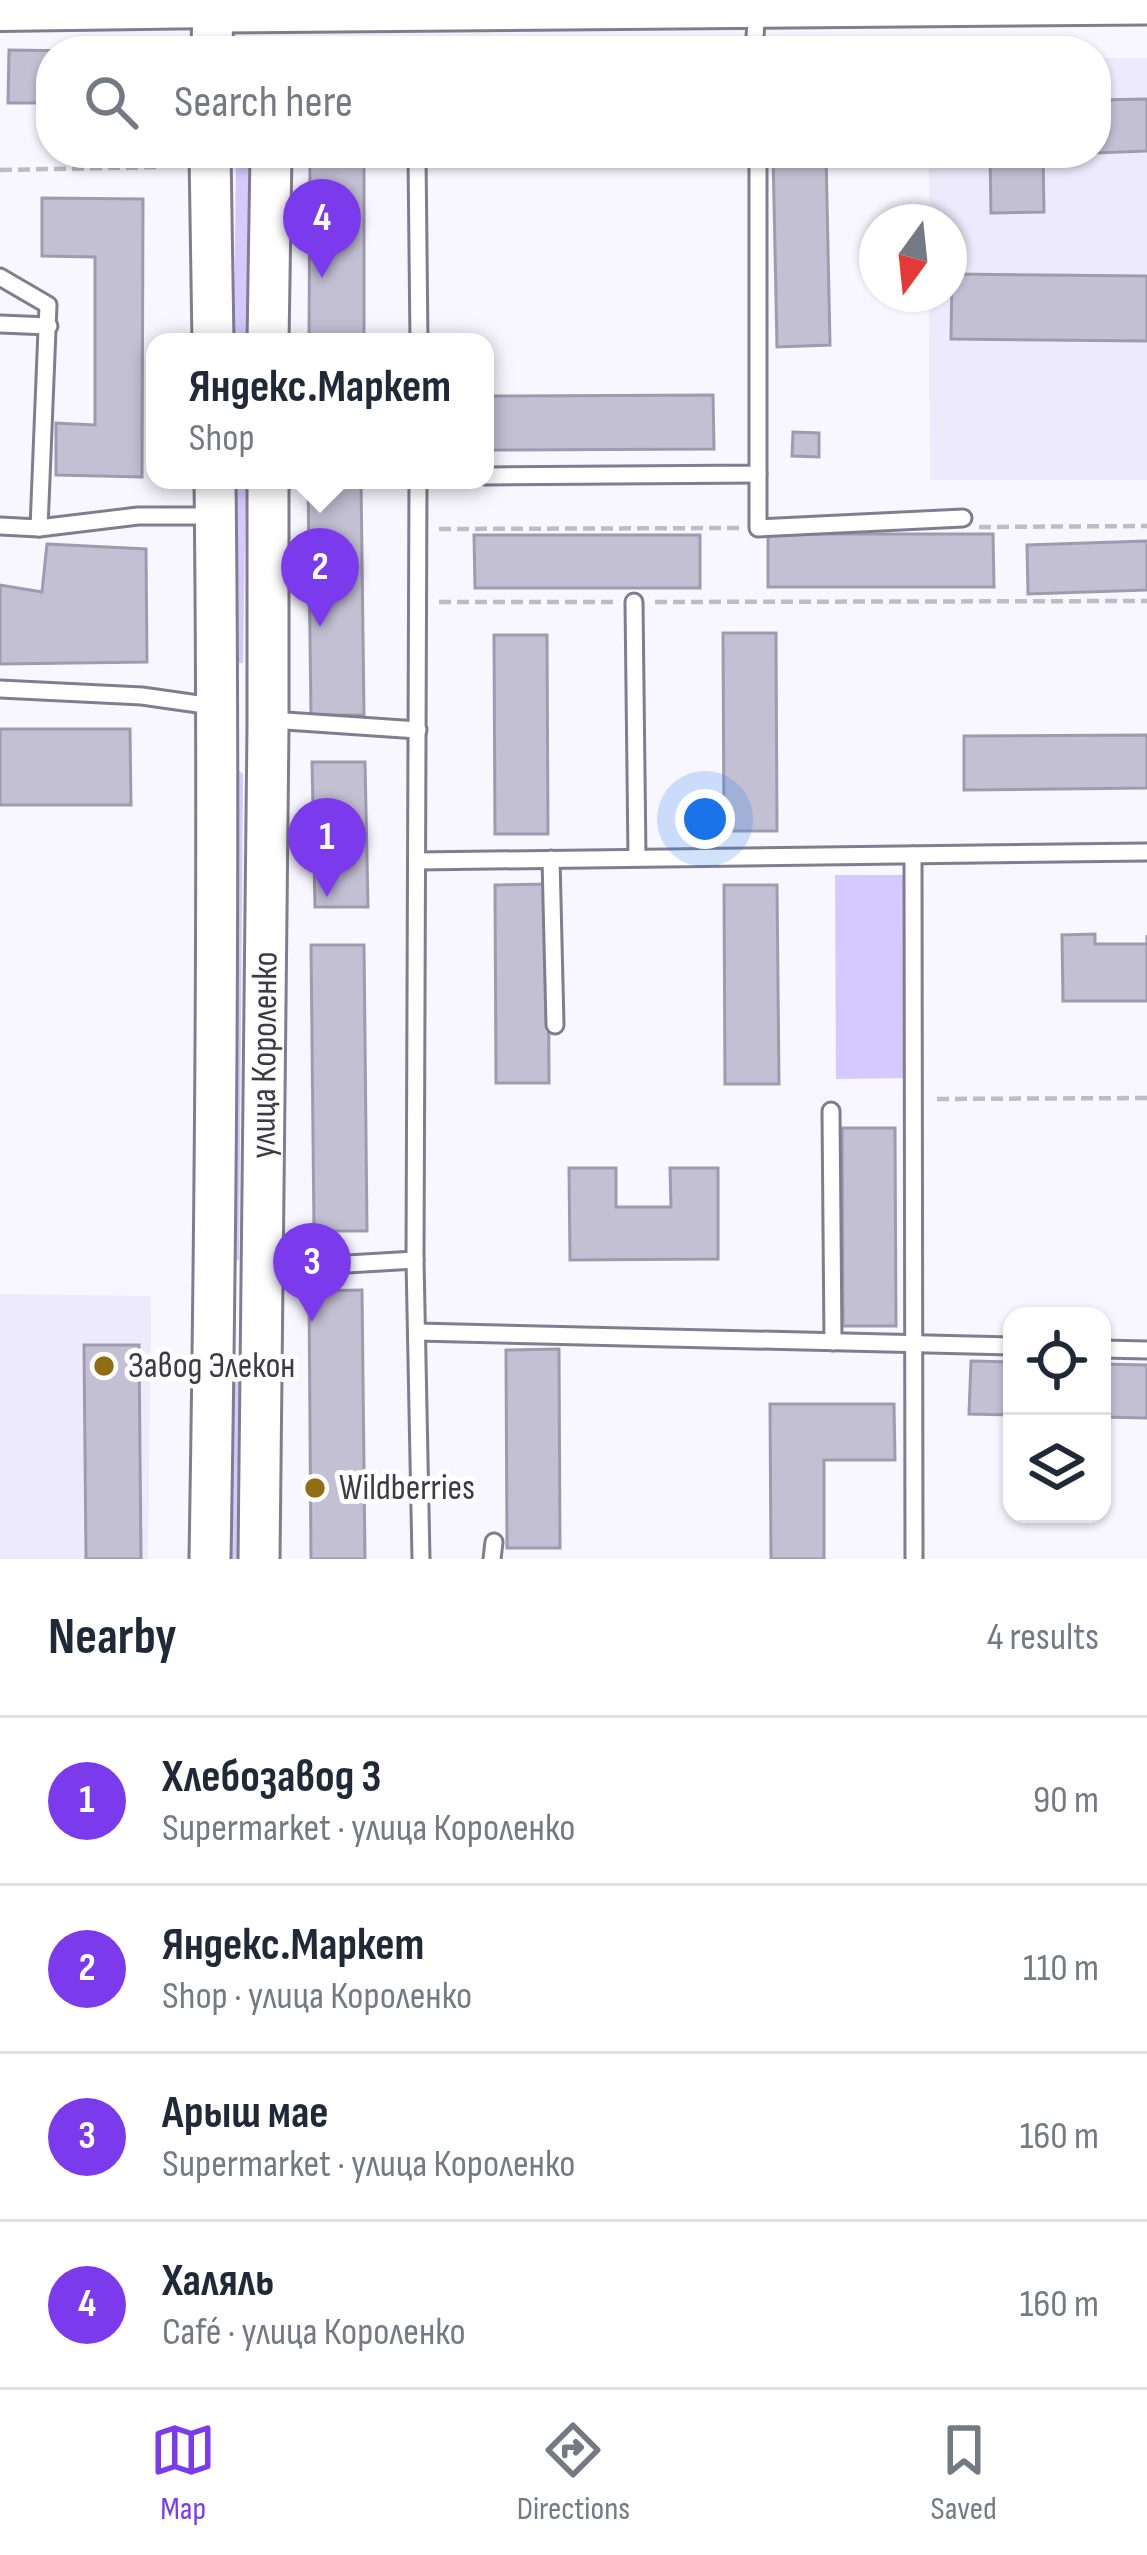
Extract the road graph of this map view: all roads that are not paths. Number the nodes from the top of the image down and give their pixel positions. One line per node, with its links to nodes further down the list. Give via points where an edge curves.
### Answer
1 (714, 4): 3 (street); 4 (street)
2 (1147, 4): 4 (street)
3 (417, 5): 7 (street)
4 (757, 8): 8 (lane)
5 (0, 15): 6 (street)
6 (213, 21): 7 (street)
7 (274, 21)
8 (755, 36)
9 (210, 168): 16 (street)
10 (271, 168): 17 (street)
11 (417, 168): 18 (lane)
12 (758, 168): 19 (lane)
13 (0, 277): 15 (lane, via 48,305)
14 (0, 324): 15 (lane)
15 (49, 326): 26 (lane)
16 (213, 333)
17 (268, 333)
18 (418, 333)
19 (758, 474): 20 (lane); 24 (lane, via 758,528)
20 (494, 476)
21 (268, 489): 30 (street, улица Короленко)
22 (418, 489): 31 (lane)
23 (215, 498): 26 (lane); 29 (street, улица Короленко)
24 (963, 518)
25 (0, 526): 26 (lane)
26 (39, 528)
27 (634, 602): 34 (lane)
28 (0, 689): 29 (lane)
29 (217, 707): 30 (street); 41 (street, улица Короленко)
30 (268, 720): 31 (lane); 40 (street, улица Короленко)
31 (418, 730): 36 (lane)
32 (1147, 853): 33 (lane)
33 (913, 855): 34 (lane); 44 (lane)
34 (637, 858): 35 (lane)
35 (551, 859): 36 (lane); 37 (lane)
36 (417, 861): 39 (lane)
37 (555, 1025)
38 (831, 1111): 43 (lane)
39 (415, 1260): 40 (lane); 42 (lane)
40 (263, 1284): 41 (street); 49 (street, улица Короленко)
41 (214, 1298): 48 (street, улица Короленко)
42 (417, 1331): 43 (lane); 50 (lane)
43 (832, 1342): 44 (lane)
44 (916, 1344): 45 (lane); 51 (lane)
45 (1003, 1346)
46 (1111, 1348): 47 (lane)
47 (1147, 1350)
48 (210, 1559)
49 (259, 1559)
50 (421, 1559)
51 (914, 1559)

